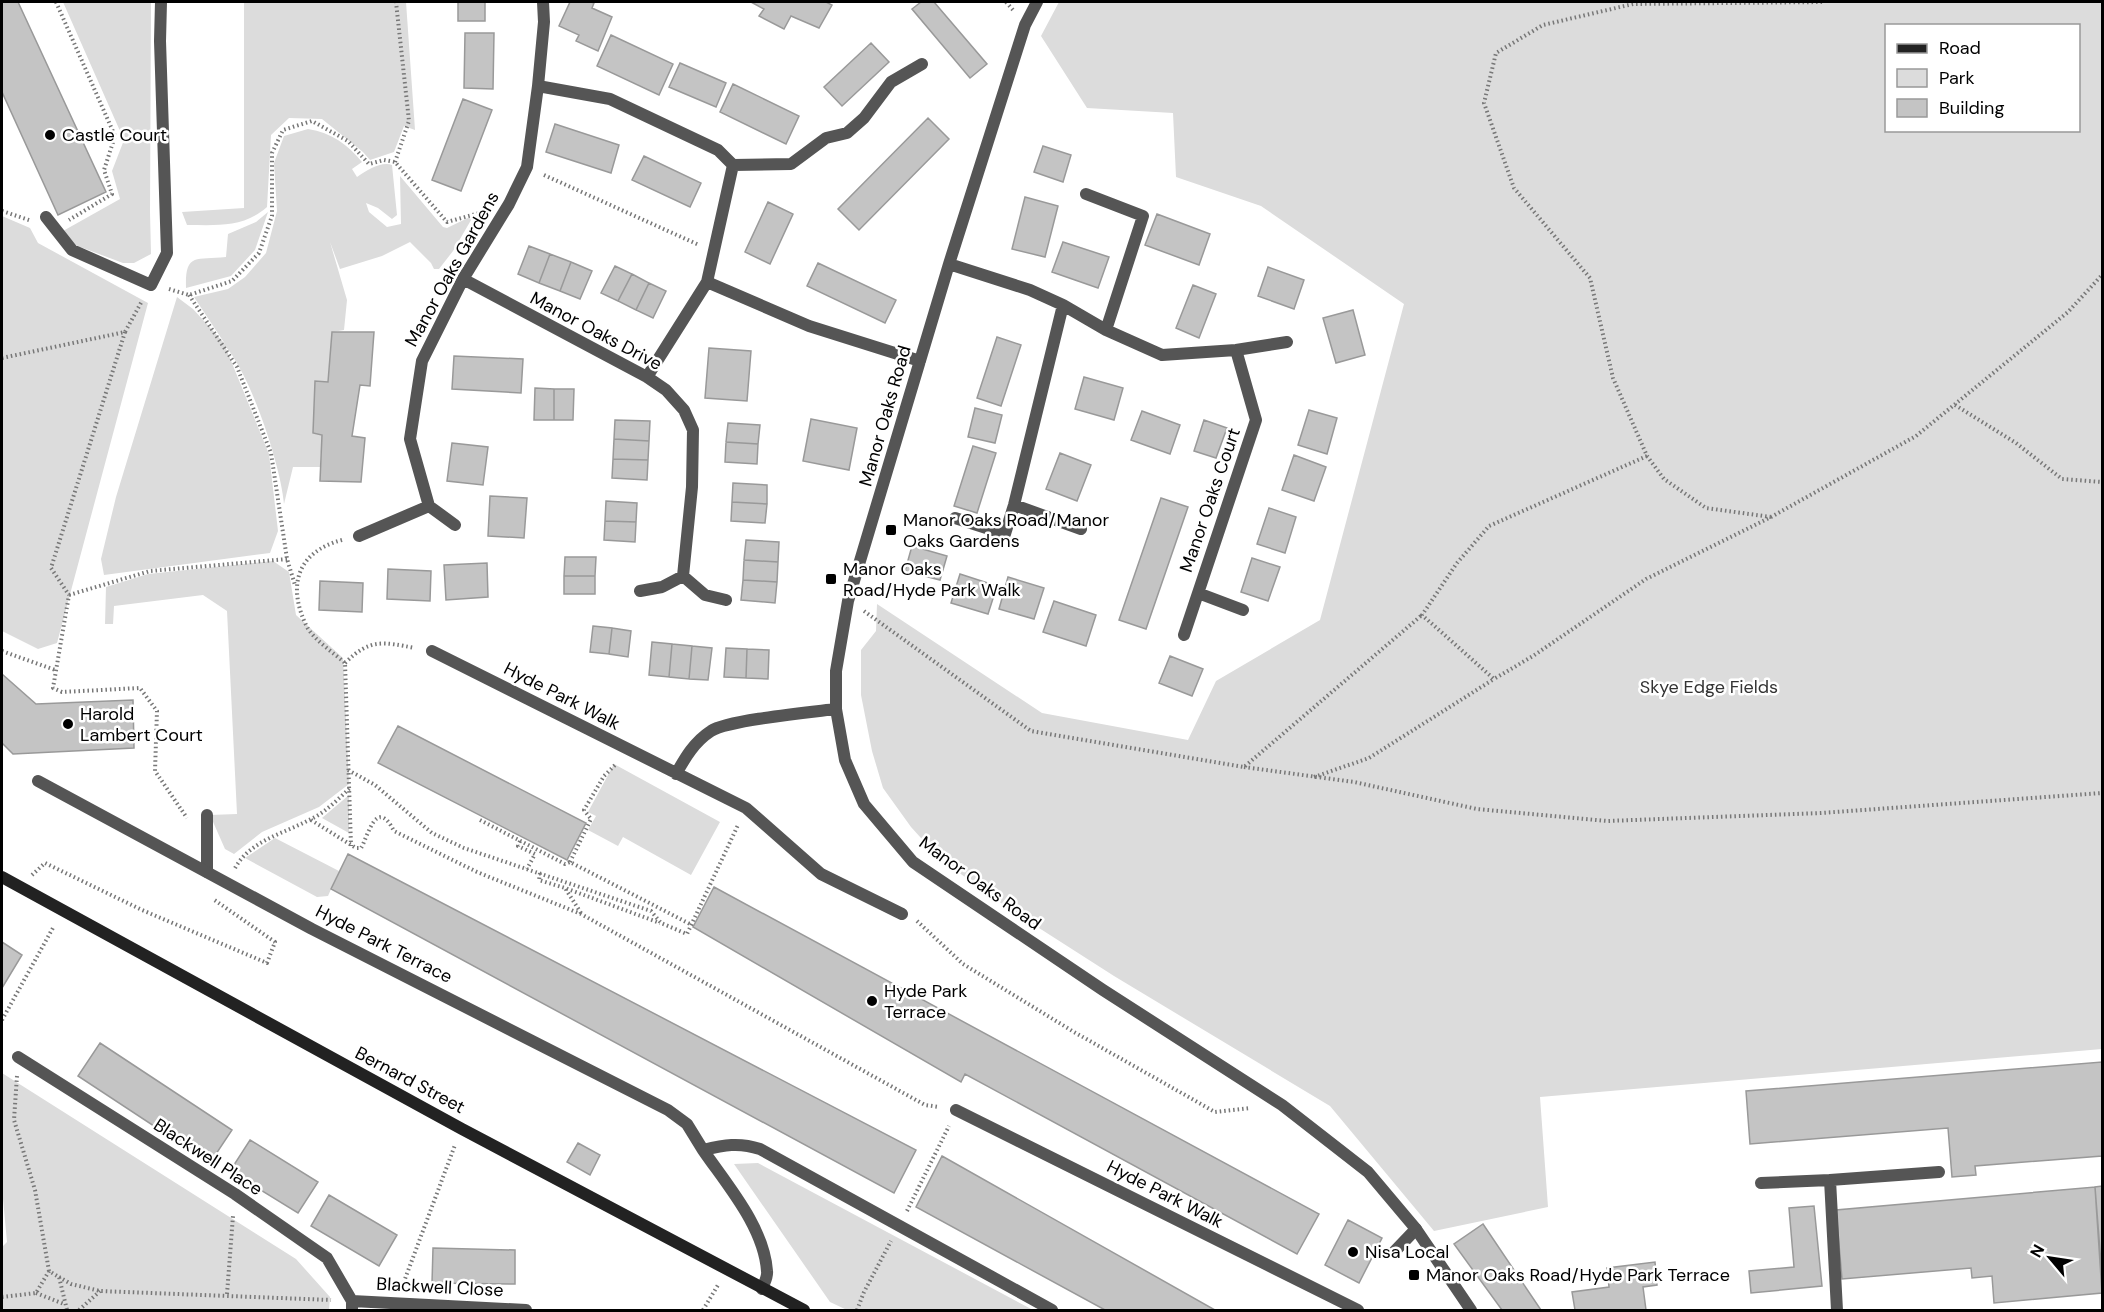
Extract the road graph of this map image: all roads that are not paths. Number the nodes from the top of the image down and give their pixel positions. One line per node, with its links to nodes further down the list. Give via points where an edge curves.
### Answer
1 (161, 2): 8 (street, via 167,253 151,285 72,250)
2 (543, 2): 5 (street, Manor Oaks Gardens)
3 (1037, 2): 9 (street, Manor Oaks Road, via 1025,25)
4 (922, 64): 6 (street, via 891,82 864,118 847,133 825,138 791,164)
5 (538, 86): 6 (street, via 610,99 718,150); 10 (street, Manor Oaks Gardens, via 527,167)
6 (733, 165): 11 (street)
7 (1086, 194): 13 (street, via 1143,216)
8 (46, 217)
9 (949, 264): 12 (street); 16 (street, Manor Oaks Road)
10 (463, 279): 17 (street, Manor Oaks Drive); 19 (street, Manor Oaks Gardens, via 422,361 410,439)
11 (706, 282): 16 (street, via 809,326); 17 (street)
12 (1063, 305): 13 (street); 18 (street)
13 (1106, 330): 15 (street, via 1162,355)
14 (1287, 342): 15 (street)
15 (1236, 350): 26 (street, Manor Oaks Court, via 1256,420)
16 (920, 361): 31 (street, Manor Oaks Road, via 848,601 836,671)
17 (646, 377): 24 (street, Manor Oaks Drive, via 666,390 684,410 693,430)
18 (1014, 505): 20 (street, via 1005,534); 22 (street)
19 (429, 506): 21 (street); 23 (street)
20 (955, 518)
21 (455, 525)
22 (1081, 529)
23 (359, 536)
24 (683, 576): 25 (street, via 662,587); 27 (street, via 705,595)
25 (640, 591)
26 (1198, 593): 28 (street, Manor Oaks Court); 29 (street, Manor Oaks Court)
27 (726, 600)
28 (1243, 610)
29 (1184, 635)
30 (432, 651): 32 (street, Hyde Park Walk)
31 (836, 709): 32 (street, via 712,729 689,751); 44 (street, Manor Oaks Road, via 845,760 864,804 913,862 1281,1105 1368,1172)
32 (676, 774): 37 (street, Hyde Park Walk, via 746,808 821,874)
33 (38, 781): 35 (street, Hyde Park Terrace)
34 (207, 814): 35 (street)
35 (207, 872): 40 (street, Hyde Park Terrace, via 668,1110 687,1124)
36 (2, 877): 46 (main road, Bernard Street)
37 (902, 915)
38 (18, 1057): 47 (street, Blackwell Place, via 327,1257)
39 (956, 1110): 51 (street, Hyde Park Walk)
40 (703, 1150): 46 (street, Hyde Park Terrace, via 750,1221 763,1251 768,1273); 50 (street, via 729,1144 759,1149)
41 (1939, 1172): 42 (street)
42 (1830, 1179): 43 (street); 53 (street)
43 (1761, 1183)
44 (1416, 1229): 45 (street); 52 (street, Manor Oaks Road)
45 (1394, 1252)
46 (762, 1289): 49 (main road, Bernard Street)
47 (352, 1306): 48 (street, Blackwell Close, via 396,1302)
48 (526, 1311)
49 (804, 1311)
50 (1052, 1311)
51 (1358, 1311)
52 (1471, 1311)
53 (1837, 1311)

